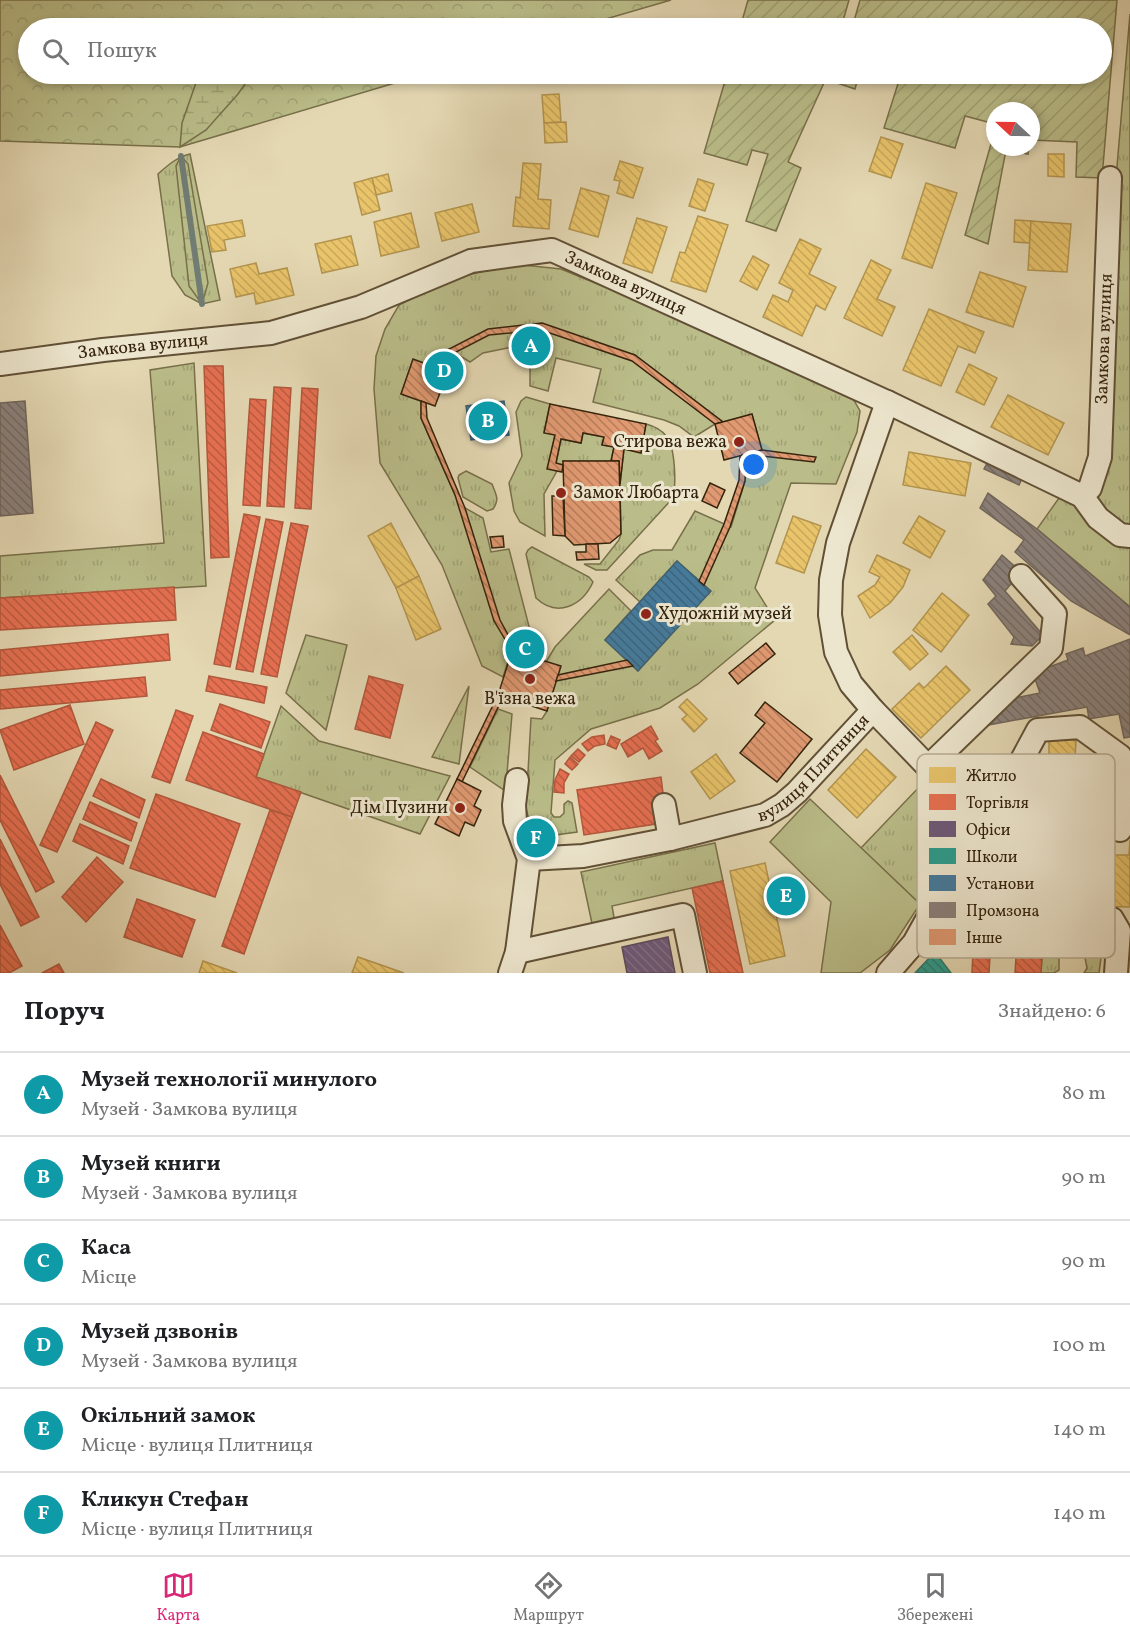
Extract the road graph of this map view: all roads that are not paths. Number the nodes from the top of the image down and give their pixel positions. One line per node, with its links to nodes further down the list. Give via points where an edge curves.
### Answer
1 (1110, 178): 4 (street, Замкова вулиця, via 1100,457 1090,488)
2 (0, 364): 3 (street, Замкова вулиця, via 271,333 362,307 471,261 552,250)
3 (887, 402): 4 (street, Замкова вулиця); 7 (street, вулиця Плитниця, via 838,543 831,580 830,615 836,652 851,684)
4 (1082, 496): 5 (street, Замкова вулиця, via 1098,518 1120,535)
5 (1130, 536)
6 (1021, 576): 8 (street, via 1055,614 1051,648)
7 (873, 710): 10 (street); 14 (street, вулиця Плитниця, via 782,805 765,815)
8 (941, 754)
9 (1025, 754): 13 (street, via 1038,730 1080,727 1120,756)
10 (917, 756)
11 (516, 780): 15 (street, via 515,821)
12 (664, 806): 14 (street)
13 (1120, 830)
14 (670, 839): 15 (street, вулиця Плитниця, via 583,856)
15 (530, 859): 18 (street)
16 (1115, 924): 21 (street, via 1119,931)
17 (917, 938): 19 (street)
18 (514, 962): 20 (street, via 682,915)
19 (893, 971)
20 (695, 973)
21 (1116, 973)

